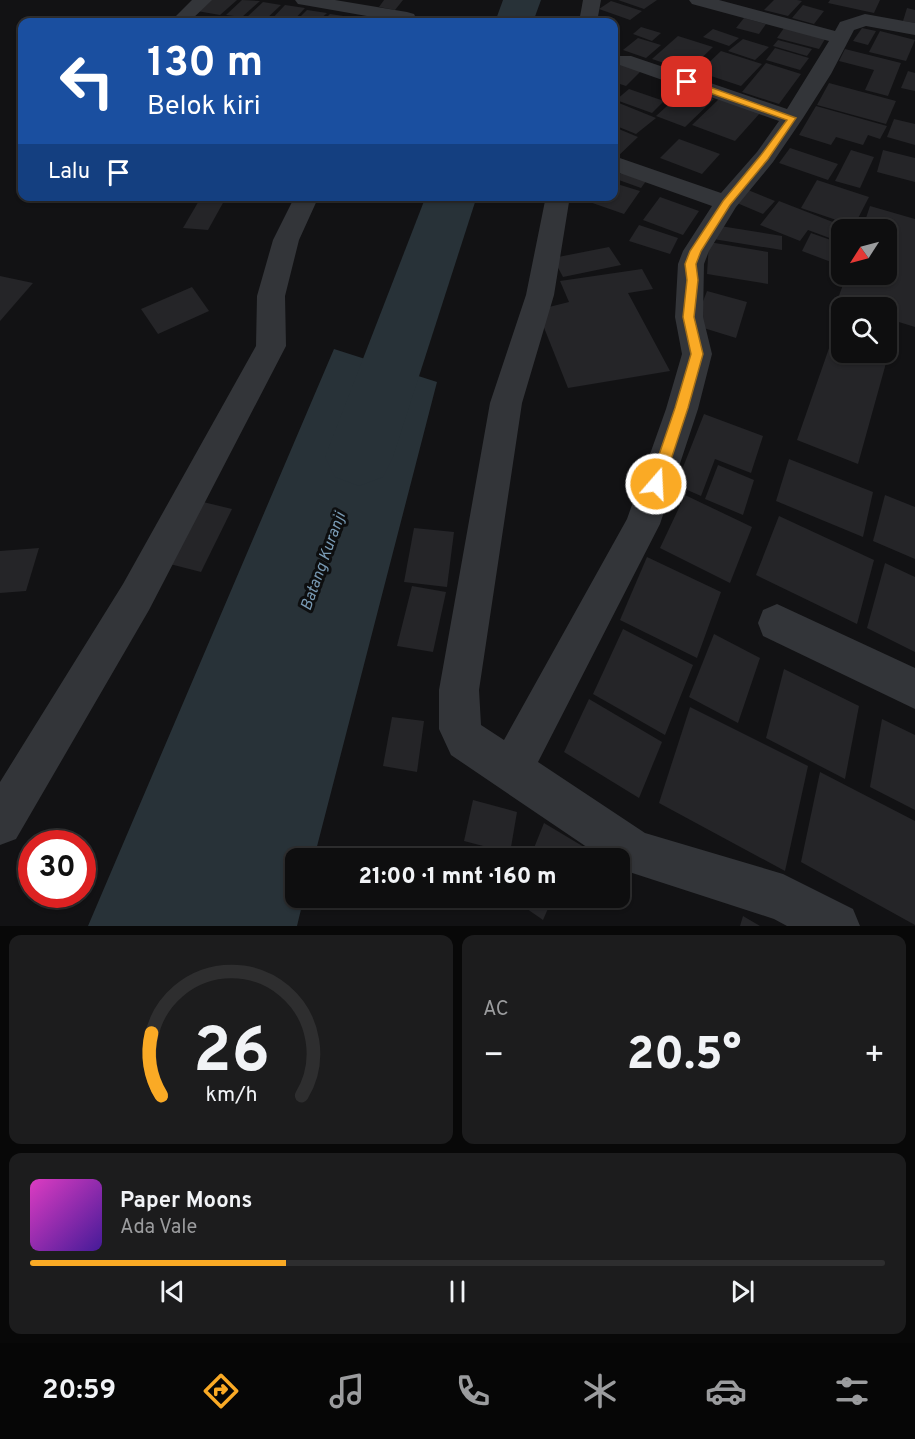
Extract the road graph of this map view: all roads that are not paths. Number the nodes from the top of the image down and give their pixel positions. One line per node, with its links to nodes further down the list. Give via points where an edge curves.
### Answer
1 (204, 0): 6 (street)
2 (304, 0): 7 (street)
3 (422, 0): 8 (street)
4 (592, 0): 9 (street)
5 (698, 0): 11 (street)
6 (184, 18)
7 (396, 18)
8 (408, 18)
9 (589, 18)
10 (915, 29): 11 (street, via 865,20)
11 (843, 32): 13 (street)
12 (624, 60): 13 (street)
13 (792, 118): 17 (street)
14 (618, 164): 17 (street)
15 (305, 201): 21 (street, via 286,240 270,296 271,346 136,597)
16 (557, 201): 20 (street, via 540,295 506,403 459,690 460,729 466,740)
17 (726, 203): 20 (street, via 691,264 688,317 697,354 643,524)
18 (777, 623): 19 (street)
19 (915, 689)
20 (511, 770): 22 (street, via 634,852 783,898)
21 (0, 823)
22 (836, 926)

